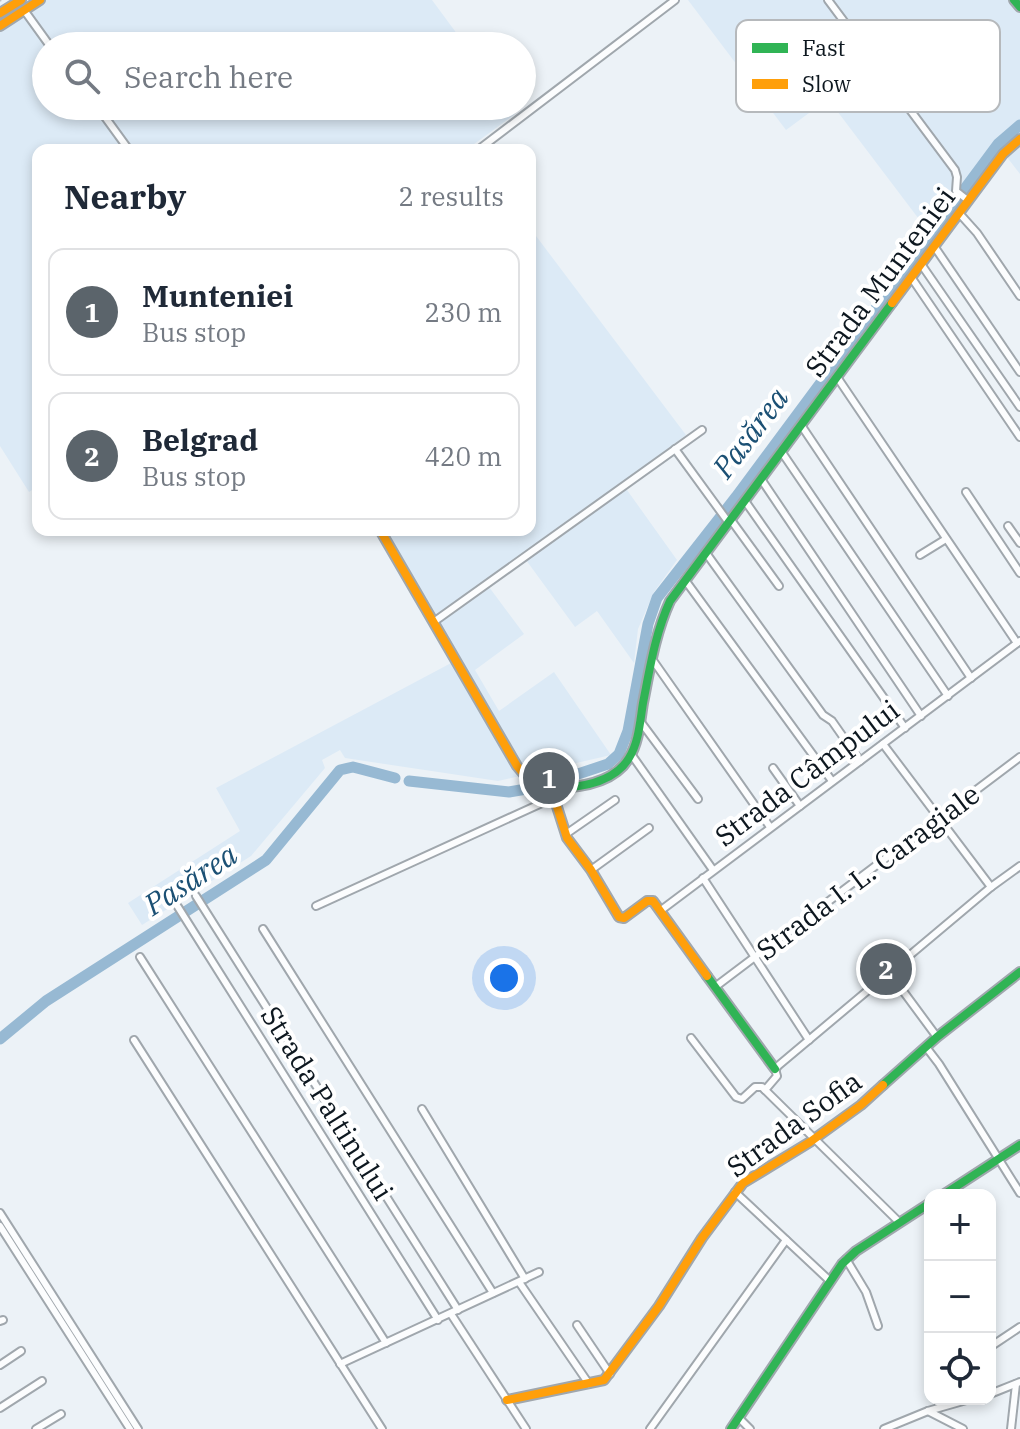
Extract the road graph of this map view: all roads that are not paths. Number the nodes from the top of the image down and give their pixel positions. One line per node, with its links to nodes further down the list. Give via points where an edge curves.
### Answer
1 (21, 0): 8 (street)
2 (40, 0): 7 (street)
3 (675, 0): 12 (street)
4 (828, 0): 9 (street)
5 (1014, 0): 6 (street)
6 (1020, 7)
7 (24, 10): 10 (street); 11 (street)
8 (0, 13)
9 (843, 20)
10 (0, 26)
11 (40, 32)
12 (536, 106)
13 (912, 112): 19 (street, via 955,170 956,191)
14 (107, 120): 17 (street)
15 (517, 120): 18 (street)
16 (1020, 139): 19 (street, Strada Munteniei)
17 (125, 144)
18 (486, 144)
19 (967, 200): 20 (street, Strada Munteniei)
20 (959, 213): 21 (street, Strada Munteniei); 24 (street)
21 (934, 246): 22 (street, Strada Munteniei); 25 (street)
22 (921, 264): 23 (street, Strada Munteniei); 29 (street)
23 (911, 277): 28 (street, Strada Munteniei); 32 (street)
24 (1020, 296)
25 (990, 328): 26 (street); 27 (street)
26 (1020, 365)
27 (1020, 372)
28 (837, 377): 30 (street, Strada Munteniei); 41 (street)
29 (1020, 407)
30 (801, 425): 34 (street, Strada Munteniei); 51 (street)
31 (702, 430): 33 (street)
32 (1020, 437)
33 (675, 449): 38 (street); 48 (street)
34 (781, 451): 35 (street, Strada Munteniei); 52 (street)
35 (761, 479): 37 (street, Strada Munteniei); 53 (street)
36 (966, 492): 45 (street)
37 (745, 501): 38 (street, Strada Munteniei); 55 (street)
38 (726, 518): 43 (street, Strada Munteniei); 47 (street)
39 (1008, 526): 42 (street)
40 (384, 536): 48 (street)
41 (946, 539): 44 (street); 49 (street)
42 (1020, 543)
43 (706, 553): 46 (street, Strada Munteniei); 59 (street)
44 (920, 555)
45 (1020, 573)
46 (685, 580): 50 (street, Strada Munteniei, via 662,617); 61 (street)
47 (779, 586)
48 (435, 621): 62 (street, via 517,766)
49 (1018, 642): 51 (street, Strada Câmpului)
50 (652, 659): 54 (street, Strada Munteniei); 67 (street)
51 (971, 678): 52 (street, Strada Câmpului)
52 (948, 696): 53 (street, Strada Câmpului)
53 (921, 716): 55 (street, Strada Câmpului)
54 (640, 721): 57 (street, Strada Munteniei); 63 (street)
55 (905, 728): 56 (street, Strada Câmpului)
56 (883, 744): 59 (street, Strada Câmpului); 66 (street)
57 (631, 754): 62 (street, via 609,775); 72 (street)
58 (1020, 757): 66 (street, Strada I. L. Caragiale)
59 (860, 761): 61 (street, Strada Câmpului)
60 (773, 768): 65 (street)
61 (832, 781): 65 (street, Strada Câmpului)
62 (552, 793): 69 (street); 76 (street)
63 (698, 799)
64 (615, 800): 69 (street)
65 (800, 806): 67 (street, Strada Câmpului)
66 (939, 818): 74 (street); 80 (street, Strada I. L. Caragiale)
67 (770, 827): 72 (street, Strada Câmpului)
68 (649, 828): 71 (street)
69 (565, 835): 71 (street)
70 (1020, 866): 74 (street)
71 (591, 870): 78 (street, via 621,918 650,900)
72 (713, 870): 73 (street, Strada Câmpului)
73 (703, 878): 78 (street, Strada Câmpului); 80 (street)
74 (991, 887): 82 (street)
75 (196, 896): 109 (street, Strada Paltinului)
76 (316, 906)
77 (178, 907): 111 (street)
78 (660, 911): 84 (street)
79 (263, 929): 108 (street)
80 (755, 956): 84 (street, Strada I. L. Caragiale); 88 (street)
81 (140, 957): 115 (street)
82 (889, 972): 85 (street); 88 (street)
83 (1020, 972): 85 (street, Strada Sofia)
84 (715, 987): 90 (street)
85 (937, 1037): 89 (street, Strada Sofia)
86 (691, 1038): 91 (street, via 738,1099 758,1086)
87 (134, 1040): 118 (street)
88 (809, 1040): 90 (street)
89 (926, 1047): 93 (street, Strada Sofia); 95 (street)
90 (775, 1069): 91 (street, via 777,1076)
91 (765, 1090): 93 (street)
92 (422, 1109): 106 (street)
93 (815, 1139): 97 (street, Strada Sofia); 101 (street)
94 (1020, 1145): 95 (street)
95 (999, 1158): 96 (street); 98 (street)
96 (952, 1189)
97 (735, 1192): 103 (street); 120 (street, Strada Sofia)
98 (1020, 1193)
99 (924, 1207): 101 (street)
100 (0, 1213): 134 (street)
101 (900, 1223): 104 (street)
102 (0, 1226): 133 (street)
103 (786, 1240): 107 (street); 137 (street)
104 (846, 1259): 107 (street); 113 (street)
105 (539, 1272): 106 (street)
106 (522, 1280): 108 (street); 123 (street)
107 (830, 1281): 130 (street)
108 (493, 1293): 109 (street)
109 (458, 1310): 110 (street)
110 (451, 1314): 111 (street); 125 (street)
111 (438, 1320): 115 (street)
112 (577, 1325): 120 (street)
113 (878, 1326)
114 (1020, 1327): 116 (street)
115 (386, 1343): 118 (street)
116 (996, 1343)
117 (21, 1351): 119 (street)
118 (340, 1364): 135 (street)
119 (0, 1365)
120 (610, 1374): 123 (street, Strada Sofia)
121 (42, 1381): 127 (street)
122 (1018, 1383): 124 (street); 141 (street)
123 (589, 1384): 125 (street, Strada Sofia)
124 (996, 1392)
125 (507, 1400): 136 (street)
126 (949, 1405): 128 (street)
127 (0, 1408)
128 (928, 1411): 131 (street); 140 (street)
129 (61, 1414): 132 (street)
130 (739, 1418): 138 (street); 139 (street)
131 (887, 1428)
132 (36, 1429)
133 (130, 1429)
134 (138, 1429)
135 (382, 1429)
136 (526, 1429)
137 (650, 1429)
138 (731, 1429)
139 (750, 1429)
140 (963, 1429)
141 (1011, 1429)

